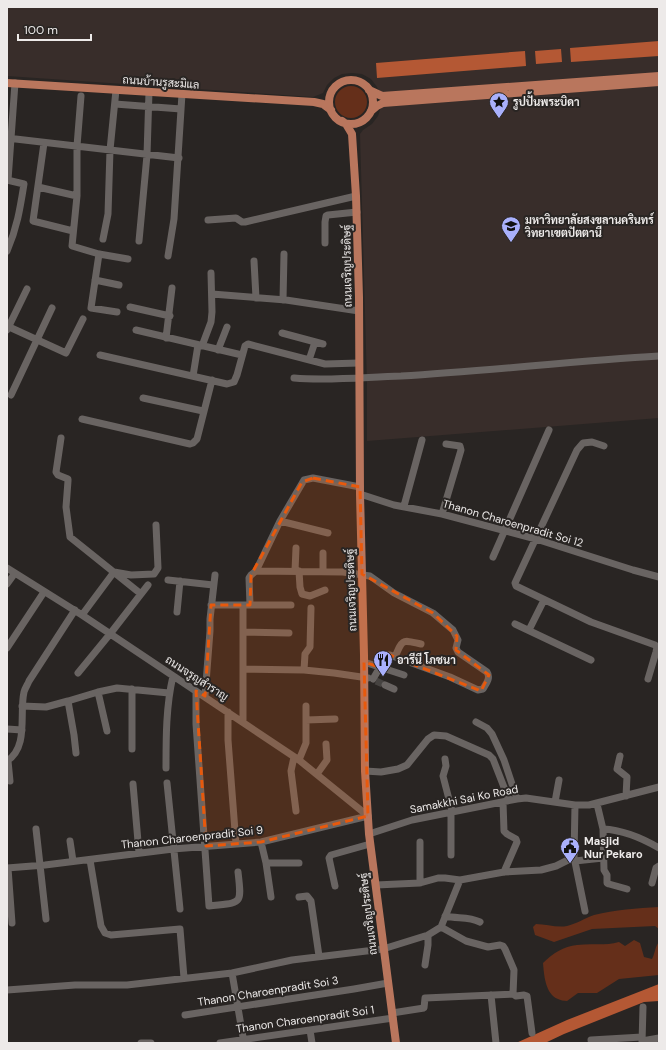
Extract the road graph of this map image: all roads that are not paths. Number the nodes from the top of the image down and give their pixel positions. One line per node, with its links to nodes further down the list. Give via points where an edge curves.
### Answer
1 (659, 76): 5 (main road, via 382,96)
2 (659, 82): 15 (main road, via 383,103)
3 (11, 83): 4 (main road, ถนนบ้านรูสะมิแล); 19 (street)
4 (116, 90): 6 (main road, ถนนบ้านรูสะมิแล); 11 (street)
5 (369, 90): 7 (main road, via 365,85 353,80 341,82); 15 (main road, via 373,104)
6 (149, 92): 8 (main road, ถนนบ้านรูสะมิแล); 12 (street)
7 (332, 92): 10 (main road, via 322,100); 14 (main road, via 329,101)
8 (182, 94): 10 (main road, ถนนบ้านรูสะมิแล); 13 (street)
9 (81, 96): 21 (street)
10 (314, 102): 14 (main road, ถนนบ้านรูสะมิแล, via 323,104)
11 (115, 104): 12 (street); 22 (street)
12 (148, 106): 13 (street); 23 (street)
13 (182, 109): 24 (street)
14 (331, 110): 16 (main road)
15 (371, 111): 17 (main road)
16 (342, 121): 17 (main road, via 352,124); 18 (main road)
17 (361, 121): 18 (main road)
18 (352, 134): 28 (main road, ถนนเจริญประดิษฐ์)
19 (8, 138): 20 (street); 25 (street)
20 (44, 143): 21 (street); 26 (street)
21 (77, 146): 22 (street); 27 (street)
22 (110, 150): 23 (street); 32 (street, via 108,214)
23 (147, 154): 24 (street); 33 (street)
24 (179, 158): 38 (street)
25 (8, 180): 35 (street, via 24,184 20,214)
26 (38, 187): 27 (street); 31 (street, via 33,222)
27 (78, 196): 31 (street)
28 (356, 196): 29 (main road, ถนนเจริญประดิษฐ์); 30 (street, via 245,222 236,218)
29 (357, 212): 34 (street, via 326,216); 51 (main road, ถนนเจริญประดิษฐ์)
30 (208, 220)
31 (73, 231): 36 (street, via 72,246)
32 (103, 239)
33 (139, 241)
34 (325, 243)
35 (7, 251)
36 (100, 254): 39 (street); 42 (street)
37 (284, 254): 48 (street)
38 (168, 256)
39 (128, 259)
40 (254, 261): 47 (street)
41 (211, 273): 46 (street)
42 (95, 280): 43 (street); 52 (street, via 91,308)
43 (119, 285)
44 (172, 288): 53 (street)
45 (28, 289): 56 (street)
46 (212, 294): 47 (street); 63 (street, via 211,322)
47 (256, 298): 48 (street)
48 (283, 300): 51 (street)
49 (130, 307): 53 (street)
50 (52, 308): 60 (street)
51 (359, 311): 69 (main road, ถนนเจริญประดิษฐ์)
52 (117, 312)
53 (170, 316): 59 (street)
54 (83, 319): 60 (street, via 66,353)
55 (227, 327): 64 (street)
56 (8, 328): 60 (street)
57 (136, 330): 59 (street)
58 (282, 333): 61 (street)
59 (166, 338): 63 (street)
60 (38, 339): 74 (street)
61 (315, 342): 62 (street); 68 (street)
62 (323, 344)
63 (200, 346): 64 (street); 70 (street)
64 (218, 350): 66 (street)
65 (100, 355): 70 (street)
66 (242, 356): 68 (street, via 248,344); 73 (street, via 234,382 227,384)
67 (659, 356): 72 (street)
68 (309, 360): 69 (street, via 326,364)
69 (359, 363): 72 (main road, ถนนเจริญประดิษฐ์)
70 (193, 376): 73 (street)
71 (294, 378): 72 (street)
72 (359, 378): 83 (main road, ถนนเจริญประดิษฐ์)
73 (212, 380): 76 (street)
74 (11, 394)
75 (143, 398): 76 (street)
76 (203, 411): 77 (street, via 197,439 193,444)
77 (82, 419)
78 (549, 430): 88 (street)
79 (61, 438): 97 (street, via 56,472 68,478 66,507 69,534)
80 (422, 440): 84 (street)
81 (446, 444): 85 (street, via 460,446 461,450)
82 (604, 446): 90 (street, via 587,442 580,445)
83 (360, 491): 84 (street, Thanon Charoenpradit Soi 12, via 394,505); 86 (street, Thanon Charoenpradit Soi 12, via 314,478 304,480); 100 (main road, ถนนเจริญประดิษฐ์)
84 (404, 506): 85 (street, Thanon Charoenpradit Soi 12)
85 (442, 514): 88 (street, Thanon Charoenpradit Soi 12)
86 (280, 521): 89 (street); 95 (street, Thanon Charoenpradit Soi 12)
87 (156, 525): 97 (street, via 158,568 154,574 131,575)
88 (505, 531): 90 (street, Thanon Charoenpradit Soi 12); 93 (street)
89 (328, 532)
90 (536, 539): 102 (street, Thanon Charoenpradit Soi 12); 111 (street, via 515,583 516,586)
91 (296, 548): 96 (street)
92 (323, 553): 98 (street)
93 (493, 558)
94 (7, 568): 99 (street, ถนนจรูญสำราญ)
95 (256, 571): 96 (street); 113 (street, Thanon Charoenpradit Soi 12, via 249,578)
96 (297, 571): 98 (street); 108 (street, via 302,594 310,596)
97 (114, 572): 110 (street); 118 (street)
98 (323, 572): 100 (street)
99 (15, 573): 105 (street); 109 (street, ถนนจรูญสำราญ)
100 (362, 574): 126 (street, via 374,578 394,593 433,614 453,630 458,640 458,652 487,672 489,679 483,689 478,690); 128 (main road, ถนนเจริญประดิษฐ์)
101 (214, 575): 107 (street)
102 (659, 577)
103 (168, 580): 104 (street)
104 (180, 581): 107 (street); 117 (street)
105 (7, 584)
106 (148, 585): 110 (street)
107 (213, 585): 112 (street)
108 (324, 590)
109 (44, 592): 116 (street, ถนนจรูญสำราญ); 125 (street)
110 (141, 594): 123 (street)
111 (544, 600): 120 (street); 136 (street, via 591,622 655,645 656,652)
112 (211, 605): 113 (street); 143 (street)
113 (247, 605): 114 (street); 121 (street, Thanon Charoenpradit Soi 12)
114 (291, 605)
115 (311, 608): 131 (street, via 310,647 304,654)
116 (74, 610): 118 (street, ถนนจรูญสำราญ); 145 (street, via 29,681 24,691)
117 (177, 612)
118 (82, 615): 123 (street, ถนนจรูญสำราญ)
119 (515, 624): 120 (street)
120 (529, 630): 127 (street)
121 (243, 632): 122 (street); 130 (street, Thanon Charoenpradit Soi 12)
122 (288, 633)
123 (110, 634): 132 (street); 134 (street, ถนนจรูญสำราญ)
124 (421, 644): 126 (street, via 403,642)
125 (7, 648)
126 (395, 657): 129 (street, via 387,655)
127 (591, 660)
128 (364, 662): 129 (street); 135 (main road, ถนนเจริญประดิษฐ์)
129 (379, 667): 133 (street); 135 (street, via 374,680)
130 (243, 669): 131 (street); 150 (street, Thanon Charoenpradit Soi 12)
131 (304, 670): 135 (street)
132 (78, 673)
133 (404, 675)
134 (173, 676): 140 (street, ถนนจรูญสำราญ); 142 (street)
135 (364, 677): 163 (main road, ถนนเจริญประดิษฐ์)
136 (648, 679)
137 (385, 685): 139 (street)
138 (132, 689): 141 (street, via 117,688); 142 (street); 156 (street)
139 (394, 689)
140 (196, 691): 143 (street, ถนนจรูญสำราญ); 187 (street, via 196,724)
141 (98, 692): 144 (street); 154 (street)
142 (169, 693): 162 (street, via 165,732)
143 (205, 696): 147 (street, ถนนจรูญสำราญ)
144 (68, 701): 145 (street, via 46,707); 157 (street)
145 (22, 706): 153 (street)
146 (306, 706): 149 (street)
147 (228, 712): 150 (street, ถนนจรูญสำราญ); 185 (street)
148 (335, 719): 149 (street)
149 (306, 720): 159 (street, via 306,742)
150 (242, 722): 159 (street, ถนนจรูญสำราญ)
151 (476, 722): 171 (street, via 492,734)
152 (7, 729): 153 (street)
153 (22, 730): 161 (street, via 19,745)
154 (108, 731)
155 (326, 744): 164 (street, via 326,760)
156 (132, 749)
157 (76, 752)
158 (620, 756): 170 (street, via 617,769 627,777)
159 (296, 758): 164 (street, ถนนจรูญสำราญ); 176 (street, via 291,771)
160 (444, 759): 177 (street, via 446,766 443,776)
161 (8, 761): 166 (street)
162 (166, 768)
163 (365, 771): 172 (street, via 398,769 407,765 428,738 434,735 446,736 493,758); 178 (main road, ถนนเจริญประดิษฐ์)
164 (317, 774): 178 (street, ถนนจรูญสำราญ)
165 (559, 780): 173 (street)
166 (10, 781)
167 (167, 783): 189 (street)
168 (133, 784): 190 (street)
169 (659, 787): 170 (street, Samakkhi Sai Ko Road)
170 (626, 796): 174 (street, Samakkhi Sai Ko Road)
171 (517, 799): 172 (street, Samakkhi Sai Ko Road); 173 (street, Samakkhi Sai Ko Road)
172 (506, 801): 177 (street, Samakkhi Sai Ko Road); 202 (street, via 504,831 516,838 517,842)
173 (556, 802): 175 (street, Samakkhi Sai Ko Road)
174 (597, 804): 175 (street, Samakkhi Sai Ko Road); 180 (street)
175 (576, 805): 192 (street)
176 (296, 811)
177 (452, 812): 181 (street, Samakkhi Sai Ko Road, via 412,820); 191 (street)
178 (368, 816): 181 (main road, ถนนเจริญประดิษฐ์); 183 (street, Thanon Charoenpradit Soi 9)
179 (36, 829): 198 (street)
180 (602, 829): 188 (street, via 621,832); 193 (street)
181 (369, 834): 186 (main road, ถนนเจริญประดิษฐ์)
182 (70, 841): 195 (street)
183 (261, 842): 185 (street, Thanon Charoenpradit Soi 9); 197 (street)
184 (420, 842): 204 (street)
185 (236, 844): 187 (street, Thanon Charoenpradit Soi 9)
186 (370, 844): 206 (main road, ถนนเจริญประดิษฐ์); 207 (street, via 331,855 329,858)
187 (206, 846): 189 (street, Thanon Charoenpradit Soi 9); 201 (street, via 209,906 234,903 238,900 241,894)
188 (659, 848)
189 (173, 849): 190 (street, Thanon Charoenpradit Soi 9); 211 (street)
190 (139, 853): 194 (street, Thanon Charoenpradit Soi 9)
191 (451, 855)
192 (575, 858): 193 (street); 202 (street, via 548,869); 212 (street)
193 (603, 858): 208 (street, via 608,884)
194 (90, 860): 195 (street, Thanon Charoenpradit Soi 9); 223 (street, via 105,933 111,935 180,929)
195 (73, 861): 198 (street, Thanon Charoenpradit Soi 9)
196 (299, 863): 197 (street)
197 (266, 864): 209 (street)
198 (40, 865): 200 (street, Thanon Charoenpradit Soi 9); 214 (street)
199 (659, 866): 205 (street, via 656,868)
200 (8, 868): 216 (street)
201 (238, 872)
202 (504, 872): 203 (street)
203 (460, 880): 204 (street, via 438,878); 213 (street)
204 (420, 883): 206 (street)
205 (652, 883)
206 (376, 885): 219 (main road, ถนนเจริญประดิษฐ์)
207 (336, 886)
208 (628, 889)
209 (270, 897)
210 (299, 897): 220 (street, via 307,896 311,901)
211 (180, 909)
212 (585, 911)
213 (445, 916): 215 (street, via 469,918); 217 (street)
214 (46, 919)
215 (480, 922)
216 (12, 923)
217 (441, 927): 218 (street); 226 (street, via 466,941 488,947 503,946 514,970)
218 (428, 935): 219 (street); 221 (street)
219 (383, 949): 220 (street); 224 (main road, ถนนเจริญประดิษฐ์)
220 (319, 956): 222 (street)
221 (425, 965)
222 (232, 973): 223 (street); 228 (street)
223 (184, 978): 225 (street, via 127,985 75,985)
224 (388, 983): 228 (street, Thanon Charoenpradit Soi 3); 231 (main road, ถนนเจริญประดิษฐ์)
225 (7, 990)
226 (513, 994): 227 (street); 233 (street, via 527,996)
227 (491, 995): 231 (street, Thanon Charoenpradit Soi 1, via 425,998 424,1008); 243 (street)
228 (237, 1006): 230 (street, Thanon Charoenpradit Soi 3); 237 (street)
229 (643, 1007): 236 (street)
230 (185, 1015)
231 (392, 1015): 232 (street, Thanon Charoenpradit Soi 1); 242 (main road, ถนนเจริญประดิษฐ์)
232 (310, 1030): 237 (street, Thanon Charoenpradit Soi 1); 241 (street)
233 (532, 1033)
234 (659, 1038): 236 (street)
235 (591, 1040): 236 (street)
236 (642, 1040)
237 (243, 1041): 240 (street, Thanon Charoenpradit Soi 1)
238 (141, 1043): 239 (street)
239 (151, 1043)
240 (220, 1043)
241 (312, 1043)
242 (396, 1043)
243 (496, 1043)

